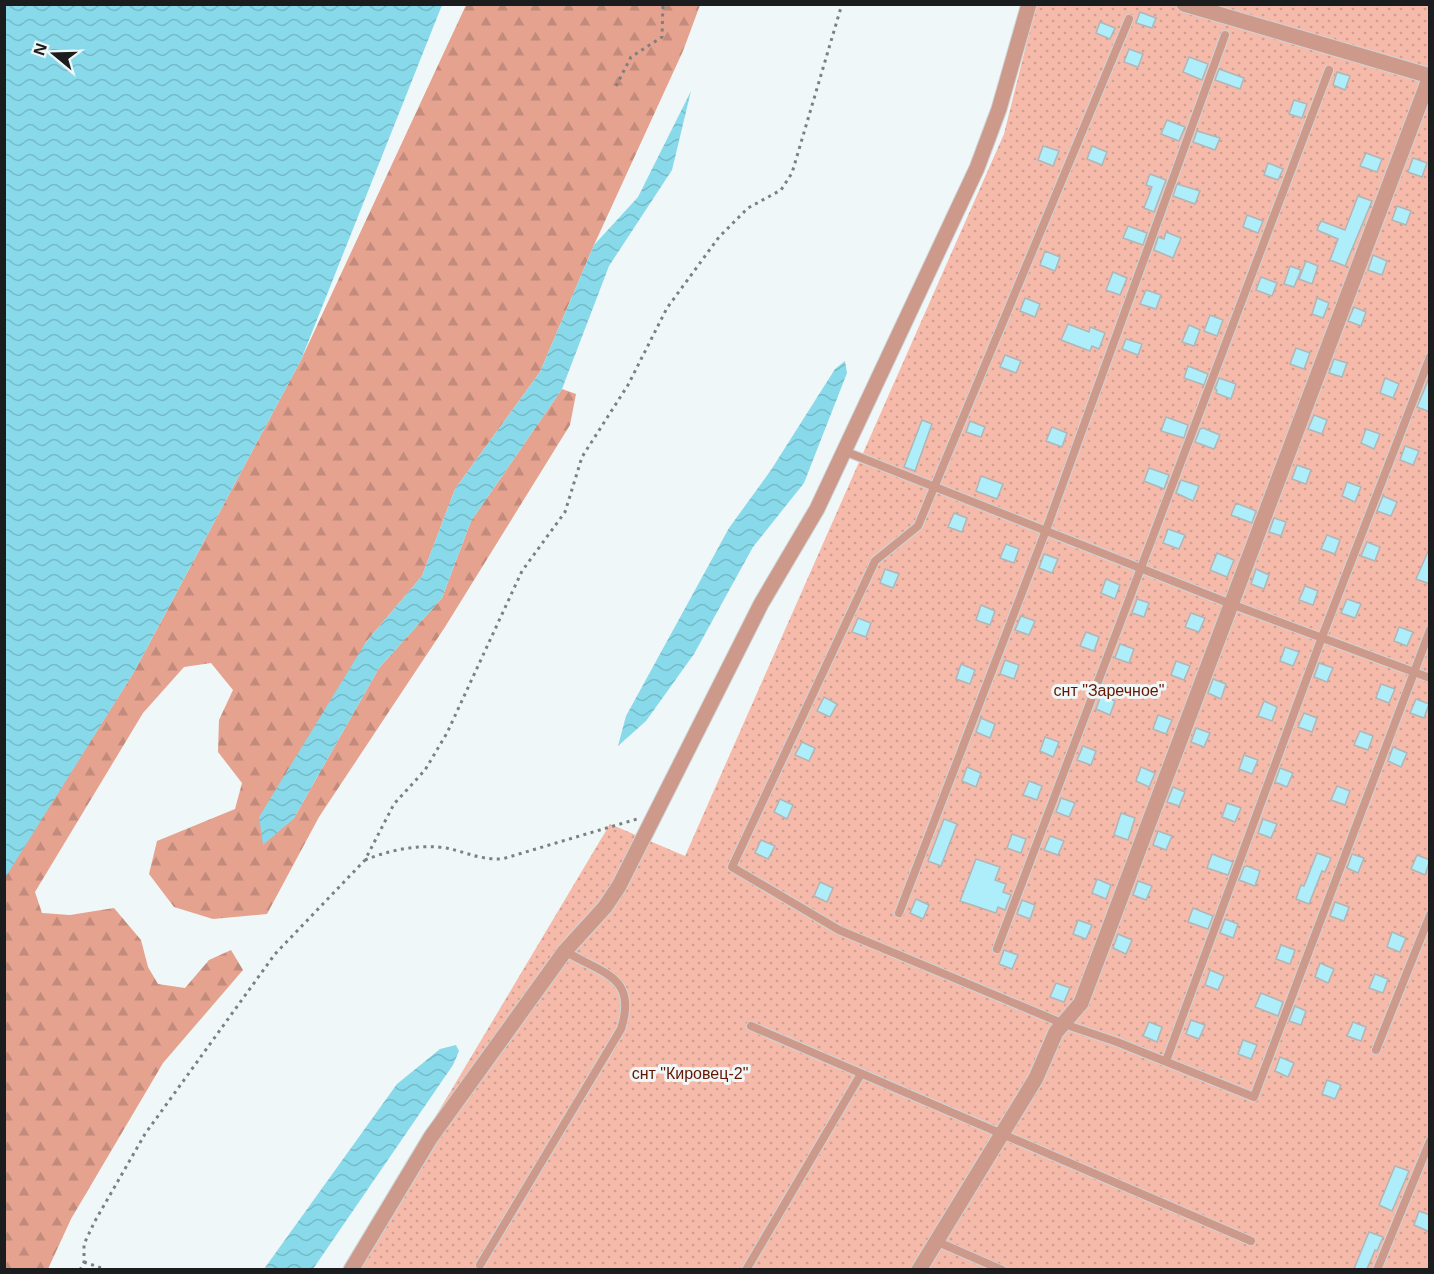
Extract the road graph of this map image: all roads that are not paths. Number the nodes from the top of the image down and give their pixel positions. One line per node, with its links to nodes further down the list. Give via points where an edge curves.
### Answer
1 (1029, 4): 8 (street, via 985,149)
2 (1184, 4): 6 (street)
3 (1129, 19): 9 (lane)
4 (1225, 35): 10 (lane)
5 (1329, 70): 11 (lane)
6 (1429, 79): 12 (street)
7 (1430, 357): 14 (lane)
8 (844, 451): 9 (lane); 20 (street, via 817,509 761,604 619,886)
9 (934, 486): 10 (lane); 21 (lane, via 918,526 875,561 732,867 840,930)
10 (1046, 530): 11 (lane); 17 (lane)
11 (1141, 568): 12 (lane); 19 (lane)
12 (1232, 604): 14 (lane); 21 (street, via 1081,1003)
13 (1430, 630): 15 (lane)
14 (1322, 637): 15 (lane); 24 (lane)
15 (1414, 672): 16 (lane); 24 (lane, via 1254,1097)
16 (1430, 678)
17 (898, 912)
18 (1430, 915): 23 (lane)
19 (997, 949)
20 (565, 951): 30 (lane, via 614,979 625,992 627,1009 621,1029); 31 (street, via 431,1137)
21 (1064, 1024): 24 (lane); 26 (street)
22 (751, 1026): 25 (lane)
23 (1376, 1050)
24 (1166, 1061)
25 (861, 1074): 26 (lane); 32 (lane)
26 (1002, 1133): 28 (street); 29 (lane)
27 (1430, 1142): 35 (lane)
28 (938, 1242): 33 (street); 34 (lane)
29 (1251, 1242)
30 (480, 1265)
31 (353, 1269)
32 (747, 1269)
33 (919, 1269)
34 (1002, 1269)
35 (1377, 1269)

